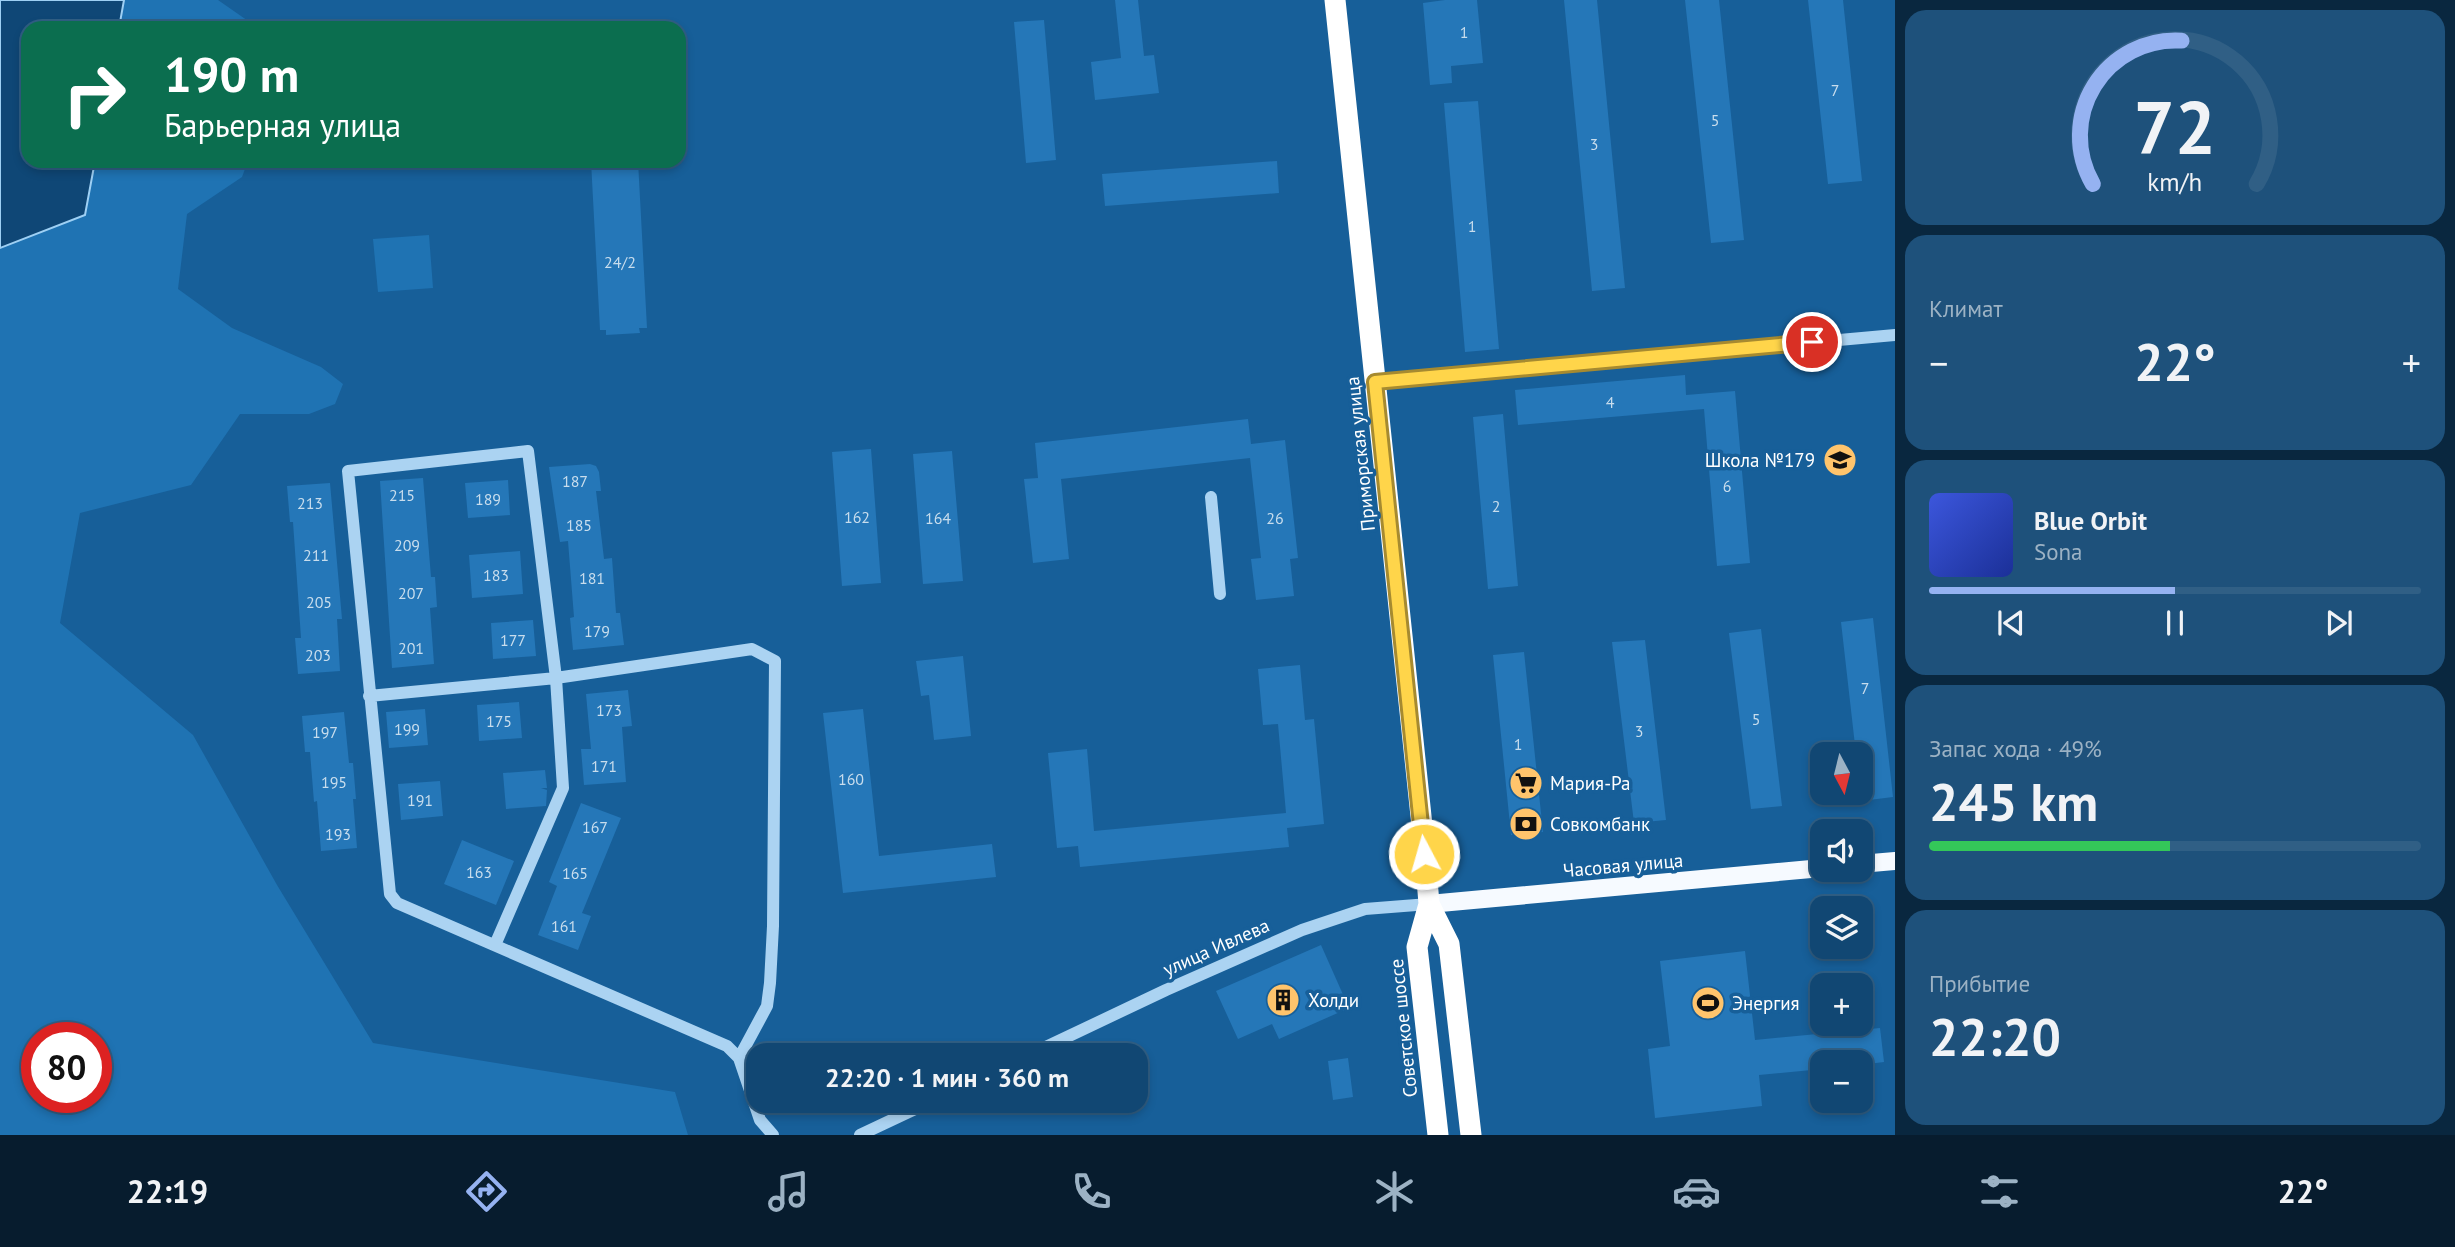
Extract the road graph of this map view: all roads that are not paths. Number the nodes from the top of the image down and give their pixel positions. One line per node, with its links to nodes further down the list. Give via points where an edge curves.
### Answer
1 (1335, 0): 3 (highway, Приморская улица)
2 (1895, 335): 3 (street)
3 (1375, 382): 11 (highway, Приморская улица)
4 (1211, 497): 5 (street)
5 (1220, 594)
6 (556, 678): 7 (street); 7 (street, via 528,451 348,471); 12 (street, via 563,788); 14 (street, via 752,649 775,661 770,983 767,1006)
7 (369, 696): 12 (street, via 390,894 397,903)
8 (1895, 861): 9 (main road)
9 (1873, 863)
10 (1810, 869): 11 (main road, Часовая улица)
11 (1429, 904): 13 (street, улица Ивлева, via 1365,909 1302,930); 18 (highway, Советское шоссе, via 1418,947); 19 (highway, via 1449,944)
12 (495, 944): 14 (street, via 727,1046)
13 (1054, 1043)
14 (739, 1058): 16 (street, via 760,1120)
15 (907, 1113): 17 (street)
16 (773, 1135)
17 (860, 1135)
18 (1438, 1135)
19 (1471, 1135)

